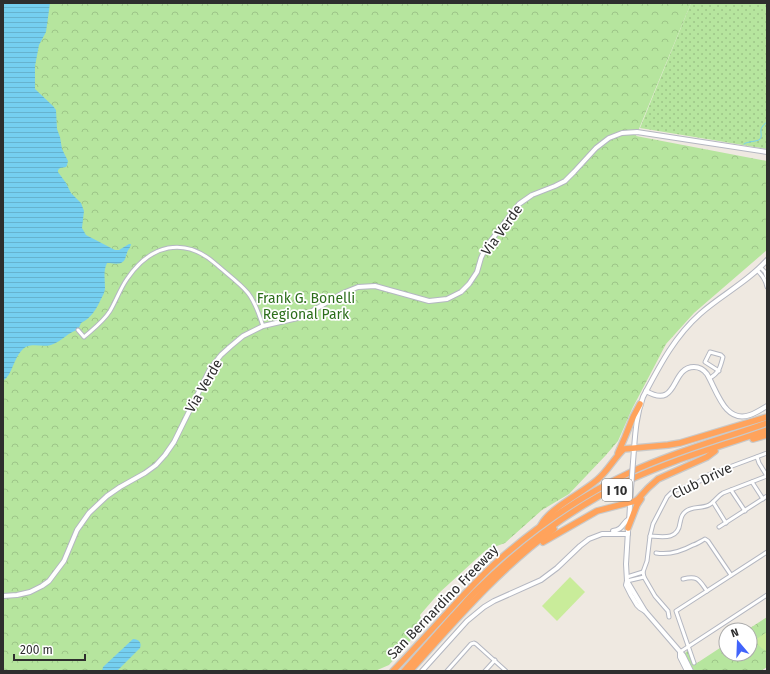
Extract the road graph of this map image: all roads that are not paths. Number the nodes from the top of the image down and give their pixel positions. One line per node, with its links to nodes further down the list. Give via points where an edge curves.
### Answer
1 (767, 152): 6 (main road, Via Verde, via 637,132 622,133 609,138 596,148 565,181 532,195 519,204 486,247 477,272 461,292 446,299 429,301 375,286 358,287 302,317)
2 (767, 260): 3 (main road)
3 (759, 269): 4 (street); 10 (main road, via 712,303 688,325 668,351)
4 (765, 277): 5 (street)
5 (767, 284)
6 (263, 326): 7 (street, via 256,306 247,292 212,260 192,249 178,247 162,249 144,259 135,267 110,312 99,324 84,337); 52 (main road, Via Verde, via 243,336 221,355 210,369 165,455 145,473 107,496 89,513 77,530 64,561 49,581 18,596)
7 (78, 330)
8 (719, 371): 8 (street, via 723,357 710,352 705,362); 9 (street)
9 (710, 378): 10 (main road, via 701,368 689,367 682,371 672,390 667,394 656,396); 12 (main road, via 725,408 732,414 741,417 752,415)
10 (646, 391): 11 (main road)
11 (640, 404): 19 (main road); 24 (highway)
12 (767, 406)
13 (767, 417): 14 (highway)
14 (760, 419): 19 (highway, via 680,443); 20 (highway)
15 (767, 423): 18 (highway, San Bernardino Freeway / I 10)
16 (767, 430): 60 (highway, via 654,469 610,490 568,515 497,570)
17 (767, 434): 21 (highway, San Bernardino Freeway / I 10)
18 (722, 439): 20 (highway, San Bernardino Freeway / I 10); 59 (highway, via 716,444 638,473 584,501 551,523 508,556 481,581)
19 (634, 448): 24 (highway, via 624,449); 32 (main road, bridge)
20 (688, 450): 37 (highway, San Bernardino Freeway / I 10, via 616,480 584,497)
21 (715, 451): 29 (highway, via 707,458 658,479); 42 (highway, San Bernardino Freeway / I 10, via 660,470 620,489 552,530)
22 (767, 453): 23 (street, Club Drive)
23 (757, 457): 25 (street); 41 (street, Club Drive, via 671,493 656,517)
24 (612, 464): 37 (highway, via 597,480 544,518)
25 (767, 476): 26 (street); 27 (street)
26 (767, 480)
27 (752, 482): 28 (street); 31 (street)
28 (731, 490): 33 (street, via 720,494); 34 (street)
29 (643, 495): 32 (highway); 39 (highway)
30 (767, 496): 31 (street)
31 (763, 499): 34 (street)
32 (630, 502): 35 (main road); 42 (highway, via 597,511)
33 (713, 502): 36 (street); 41 (street, via 686,511 681,516 676,534 667,537)
34 (745, 511): 36 (street)
35 (629, 519): 39 (main road); 40 (main road, via 621,528)
36 (726, 523): 38 (street)
37 (540, 526): 58 (highway, San Bernardino Freeway / I 10, via 481,577)
38 (719, 527)
39 (628, 531): 40 (main road); 48 (main road)
40 (608, 533): 62 (main road, via 585,541 542,580 484,607 467,621)
41 (650, 536): 45 (street, Club Drive)
42 (530, 548): 61 (highway, San Bernardino Freeway / I 10, via 470,604)
43 (767, 552): 46 (street)
44 (656, 553): 46 (street, via 675,552 705,540)
45 (643, 572): 47 (street, Club Drive); 48 (street)
46 (731, 576): 50 (street)
47 (644, 577): 48 (street); 53 (street, Club Drive)
48 (627, 579): 55 (main road, via 637,599)
49 (683, 579): 50 (street, via 697,578)
50 (707, 592): 54 (street, via 676,611)
51 (767, 595): 54 (street)
52 (3, 596)
53 (669, 617)
54 (689, 646): 55 (street); 57 (street)
55 (680, 652): 66 (main road); 67 (main road)
56 (494, 660): 63 (street, via 474,643); 64 (street); 65 (street)
57 (694, 664)
58 (394, 671)
59 (399, 671)
60 (404, 671)
61 (410, 671)
62 (422, 671)
63 (447, 671)
64 (485, 671)
65 (506, 671)
66 (688, 671)
67 (691, 671)

